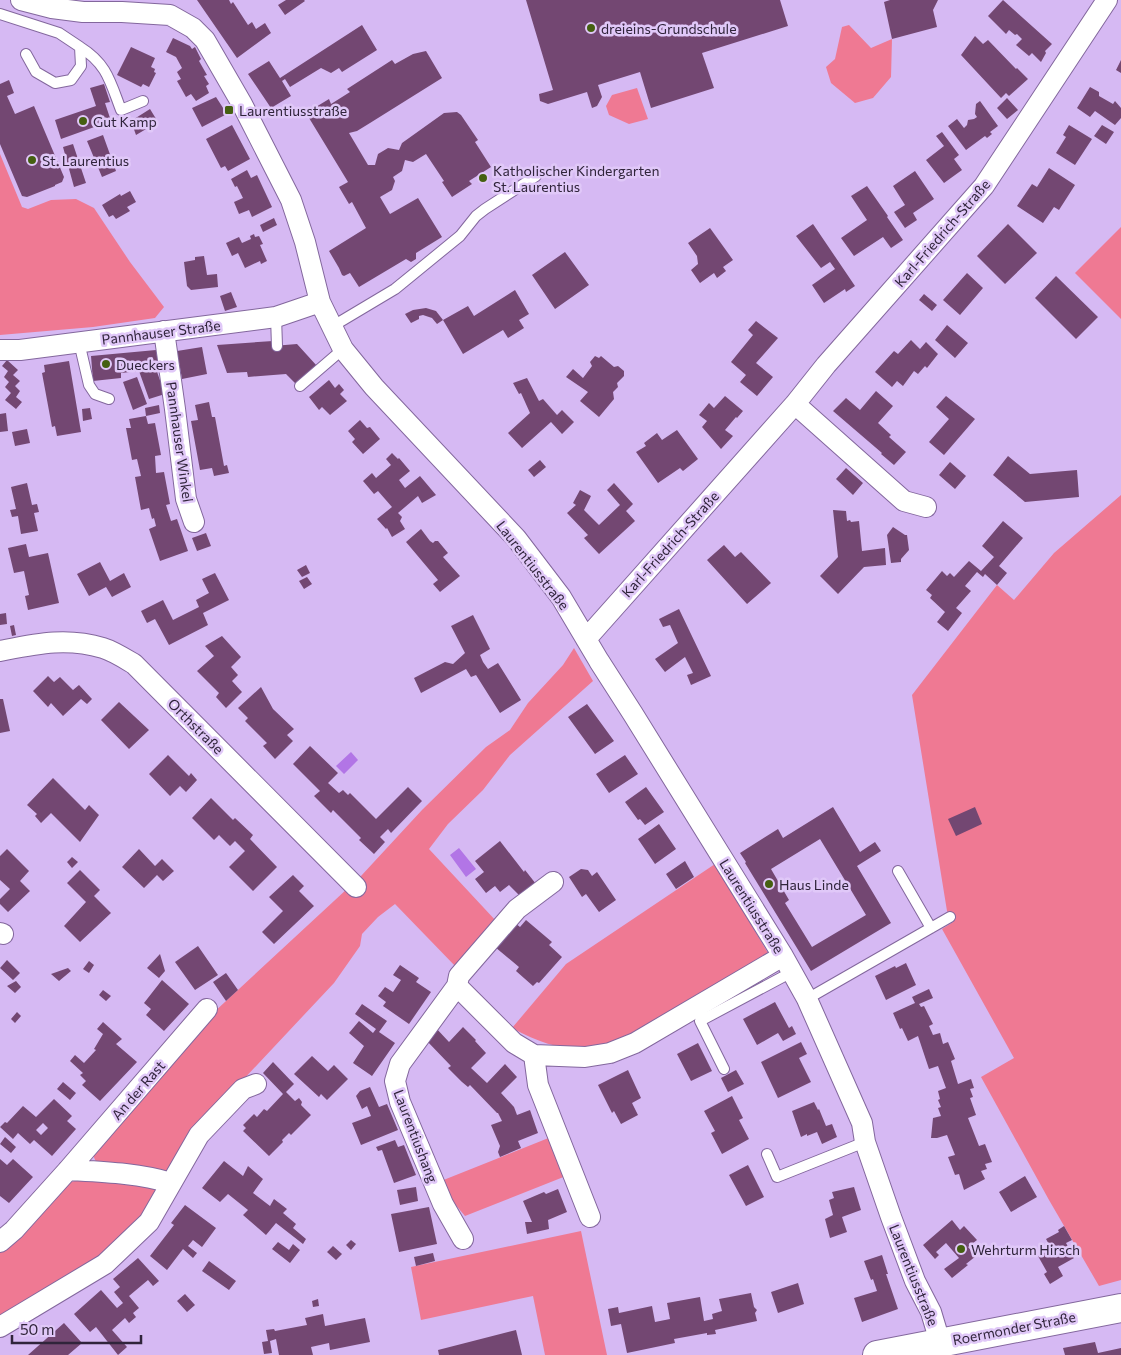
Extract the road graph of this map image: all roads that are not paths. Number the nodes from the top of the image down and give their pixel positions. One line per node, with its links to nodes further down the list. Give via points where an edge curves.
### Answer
1 (21, 0): 8 (street, Laurentiusstraße, via 83,12 170,15 193,28 205,40 291,200)
2 (1107, 0): 18 (street, Karl-Friedrich-Straße, via 984,186)
3 (0, 14): 4 (lane, via 59,33)
4 (80, 47): 5 (lane, via 81,66 71,80 54,83 36,72); 6 (lane, via 94,56 108,75 121,110)
5 (26, 54)
6 (143, 102)
7 (536, 176): 10 (lane, via 476,216 460,236 395,289)
8 (320, 302): 9 (street, Pannhauser Straße); 10 (street, Laurentiusstraße)
9 (276, 317): 11 (street, Pannhauser Straße); 13 (lane)
10 (333, 326): 14 (street, Laurentiusstraße)
11 (164, 331): 12 (street, Pannhauser Straße); 20 (street, Pannhauser Winkel, via 186,500)
12 (79, 342): 15 (street, Pannhauser Straße); 17 (lane, via 89,385 95,394)
13 (277, 346)
14 (343, 349): 16 (lane); 21 (street, Laurentiusstraße, via 374,387 516,538 561,597)
15 (0, 350)
16 (300, 386)
17 (110, 399)
18 (795, 404): 19 (street, via 904,501); 21 (street, Karl-Friedrich-Straße)
19 (926, 507)
20 (194, 522)
21 (586, 639): 28 (street, Laurentiusstraße)
22 (0, 651): 25 (street, Orthstraße, via 68,641 104,648 134,664)
23 (898, 871): 27 (lane)
24 (552, 882): 29 (street, Laurentiushang, via 517,909 459,976)
25 (356, 887)
26 (950, 916): 27 (lane)
27 (931, 928): 30 (lane)
28 (788, 964): 30 (street, Laurentiusstraße); 32 (street, via 636,1044 585,1057); 33 (lane, via 700,1021)
29 (457, 986): 32 (street, via 514,1043); 40 (street, Laurentiushang, via 400,1064 395,1081 400,1102 443,1204)
30 (807, 999): 35 (street, Laurentiusstraße, via 862,1123)
31 (208, 1009): 37 (street, An der Rast)
32 (534, 1055): 39 (street, via 538,1085)
33 (724, 1069)
34 (256, 1084): 38 (street, via 242,1089 199,1135)
35 (865, 1142): 36 (lane, via 777,1177); 44 (street, Laurentiusstraße)
36 (767, 1154)
37 (68, 1170): 38 (street, via 153,1177); 41 (street, An der Rast)
38 (171, 1183): 43 (street, via 149,1222 105,1264)
39 (590, 1217)
40 (462, 1239)
41 (0, 1242)
42 (1121, 1308): 44 (main road, Roermonder Straße)
43 (0, 1327)
44 (940, 1342): 45 (main road, Roermonder Straße)
45 (877, 1355)

